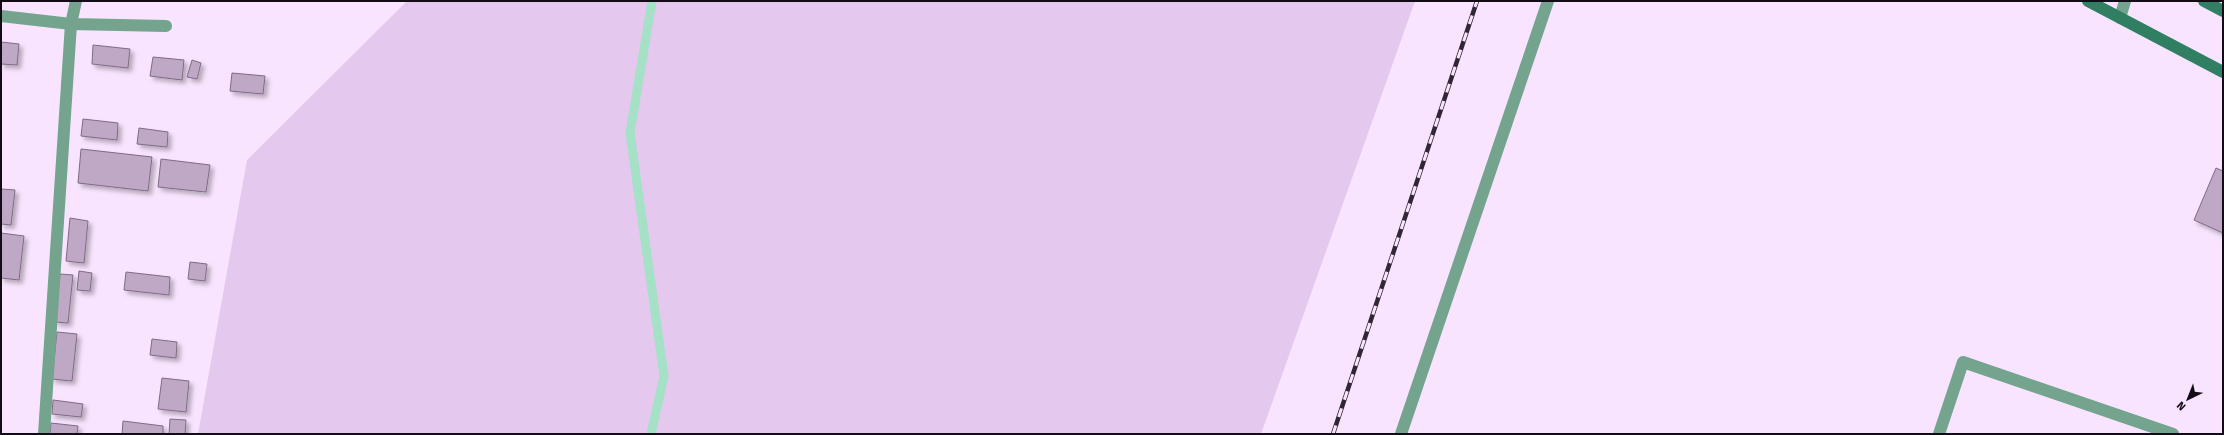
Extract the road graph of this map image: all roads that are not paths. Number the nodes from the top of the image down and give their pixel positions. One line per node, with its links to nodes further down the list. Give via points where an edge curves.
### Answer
1 (76, 1): 9 (street)
2 (1548, 1): 13 (street)
3 (2088, 1): 8 (street)
4 (2125, 1): 8 (street)
5 (2204, 1): 6 (street)
6 (2223, 11)
7 (1, 16): 9 (street)
8 (2120, 18): 11 (street)
9 (71, 24): 10 (street); 12 (street)
10 (166, 26)
11 (2223, 72)
12 (44, 434)
13 (1400, 434)
14 (1939, 434): 15 (street, via 1963,362)
15 (2173, 434)

